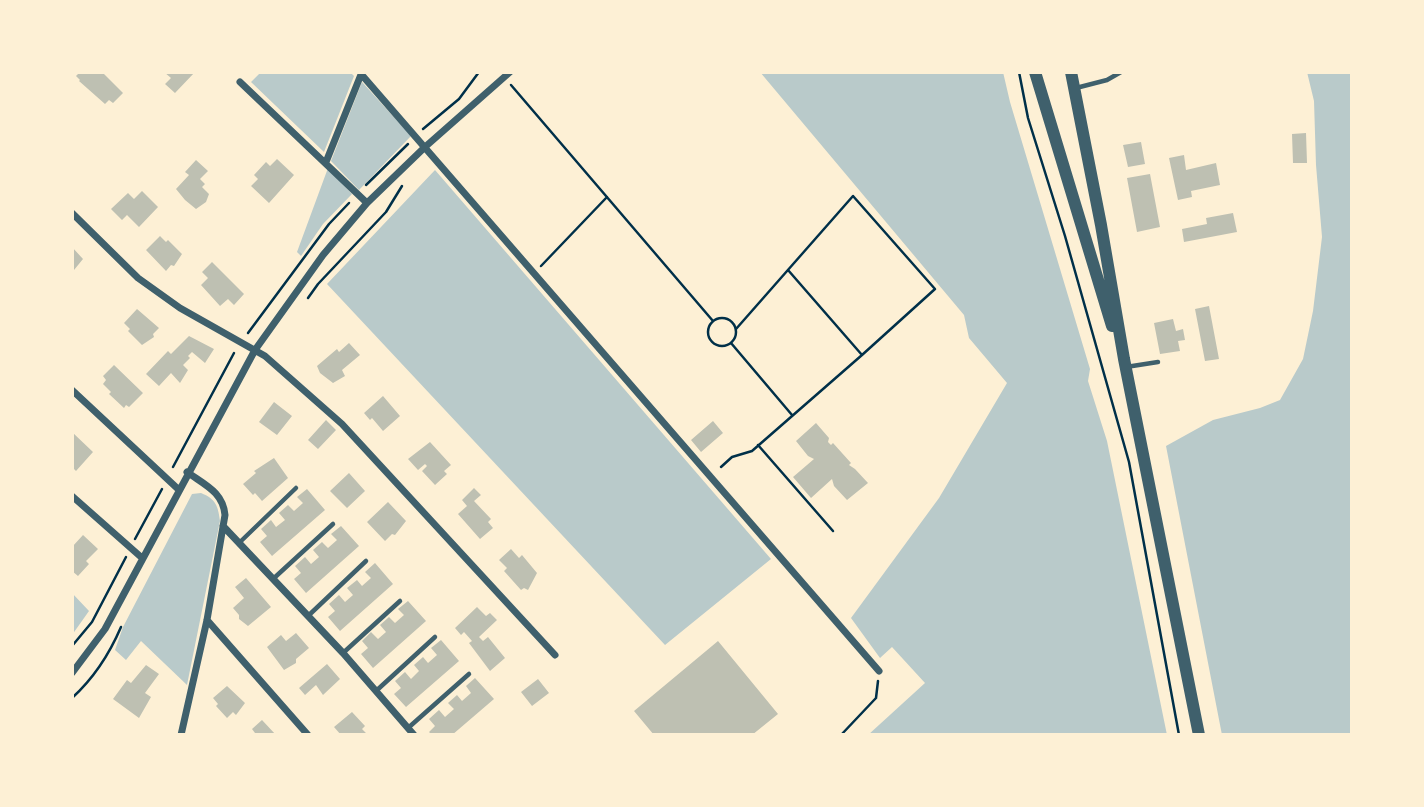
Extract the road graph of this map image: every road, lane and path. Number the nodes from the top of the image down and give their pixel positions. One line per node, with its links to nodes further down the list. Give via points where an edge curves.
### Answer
1 (510, 72): 10 (street)
2 (1019, 72): 57 (path, via 1028,118 1129,462)
3 (1035, 72): 25 (street)
4 (1071, 72): 9 (street)
5 (1121, 72): 9 (lane)
6 (360, 73): 10 (street); 11 (street)
7 (240, 82): 11 (street)
8 (511, 85): 12 (path)
9 (1074, 89): 25 (street)
10 (425, 147): 13 (street); 48 (street)
11 (326, 162): 13 (street)
12 (607, 197): 16 (path); 19 (path)
13 (368, 203): 22 (street, via 323,255)
14 (72, 213): 22 (street, via 138,278 180,308)
15 (347, 255): 18 (path)
16 (541, 265)
17 (788, 270): 20 (path); 23 (path); 23 (path, via 853,196 935,289)
18 (303, 304)
19 (713, 321): 20 (path, via 727,319); 21 (path, via 708,333 711,342 719,346)
20 (736, 329): 21 (path)
21 (731, 343): 27 (path)
22 (255, 350): 30 (street); 47 (street, via 342,424)
23 (862, 355): 27 (path)
24 (1157, 362): 25 (lane)
25 (1125, 363): 58 (street)
26 (72, 390): 32 (street)
27 (793, 415): 28 (path)
28 (758, 445): 29 (path); 36 (path)
29 (721, 467)
30 (187, 472): 32 (street); 35 (street, via 220,496)
31 (296, 488): 37 (lane)
32 (178, 489): 38 (street)
33 (72, 496): 38 (street)
34 (333, 524): 40 (lane)
35 (223, 526): 37 (street); 43 (street)
36 (833, 531)
37 (239, 542): 40 (street)
38 (141, 557): 49 (street, via 104,629)
39 (366, 561): 42 (lane)
40 (273, 579): 42 (street)
41 (400, 601): 46 (lane)
42 (308, 615): 46 (street)
43 (207, 620): 54 (street); 55 (street)
44 (121, 625): 52 (path, via 109,654)
45 (435, 637): 51 (lane)
46 (343, 653): 51 (street)
47 (555, 654)
48 (879, 671): 56 (path, via 876,698)
49 (72, 673)
50 (469, 674): 53 (lane)
51 (376, 691): 53 (street)
52 (72, 698)
53 (411, 732)
54 (181, 735)
55 (308, 735)
56 (841, 735)
57 (1179, 735)
58 (1199, 735)

